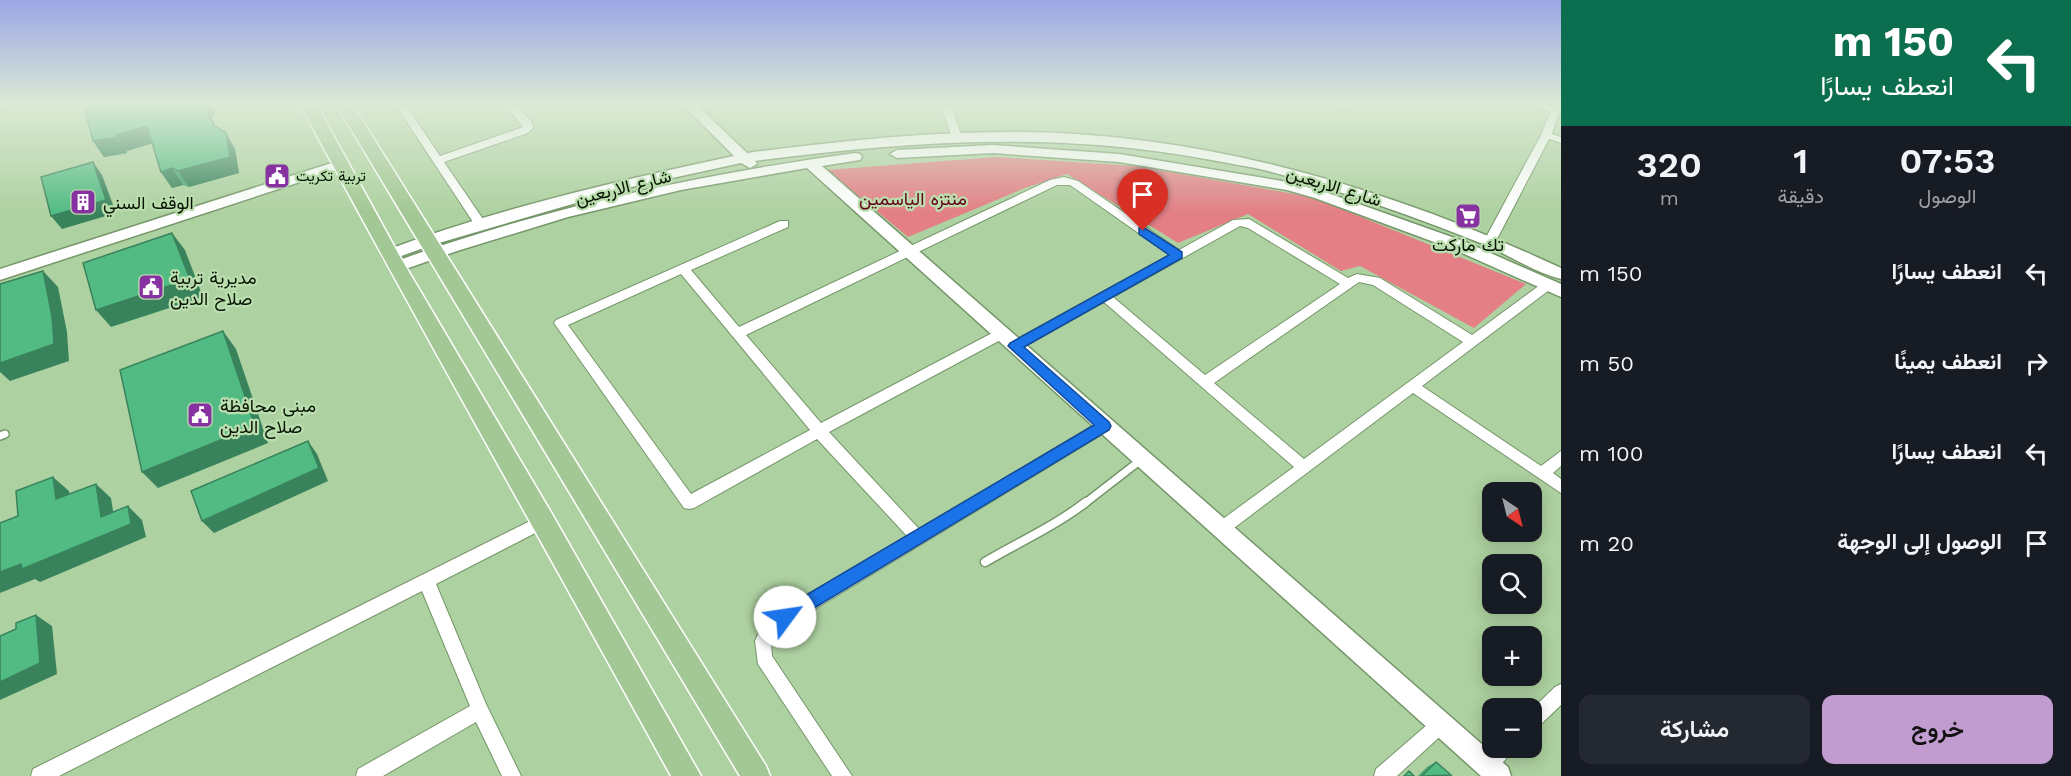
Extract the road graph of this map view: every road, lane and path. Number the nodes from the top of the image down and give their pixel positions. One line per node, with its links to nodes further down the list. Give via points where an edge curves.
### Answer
1 (328, 140): 12 (main road)
2 (366, 140): 19 (main road)
3 (425, 140): 10 (street)
4 (497, 140): 10 (street)
5 (727, 140): 9 (main road)
6 (910, 140): 9 (main road, شارع الاربعين)
7 (1103, 140): 14 (main road, شارع الاربعين, via 1269,167)
8 (1543, 140): 18 (street)
9 (745, 158): 13 (main road); 16 (main road, شارع الاربعين, via 629,183)
10 (438, 160): 16 (street)
11 (810, 163): 13 (main road); 17 (main road, via 873,155 993,149 1119,158 1288,186); 20 (main road)
12 (341, 164): 22 (main road); 24 (main road)
13 (758, 172): 19 (main road, via 687,184)
14 (1411, 211): 17 (main road); 18 (main road, شارع الاربعين)
15 (784, 224): 23 (street)
16 (481, 225): 19 (main road, شارع الاربعين)
17 (1402, 225): 25 (main road)
18 (1490, 241): 25 (main road, شارع الاربعين)
19 (431, 246): 22 (main road, شارع الاربعين); 54 (main road)
20 (908, 252): 21 (street, via 1064,180); 28 (street); 29 (main road)
21 (1178, 255): 26 (street, via 1245,222); 27 (street)
22 (393, 261): 40 (main road)
23 (683, 270): 28 (street); 34 (street, via 560,323 689,503)
24 (0, 275)
25 (1557, 283): 30 (street)
26 (1349, 284): 30 (street, via 1357,278 1376,280); 31 (street)
27 (1104, 296): 29 (street); 31 (street)
28 (737, 334): 34 (street)
29 (1008, 340): 33 (main road); 34 (street)
30 (1472, 341): 32 (street)
31 (1205, 382): 37 (street)
32 (1412, 386): 37 (street); 38 (street)
33 (1104, 426): 36 (main road); 42 (street)
34 (819, 431): 42 (street)
35 (1561, 457): 38 (street)
36 (1142, 459): 41 (main road); 43 (lane, via 1060,522)
37 (1304, 467): 41 (street)
38 (1542, 474): 39 (street)
39 (1561, 487)
40 (544, 521): 44 (street); 53 (main road)
41 (1221, 529): 48 (main road)
42 (918, 538): 55 (street, via 771,626 763,641 764,658)
43 (985, 562)
44 (426, 580): 46 (street); 51 (street)
45 (1561, 693): 47 (street)
46 (480, 710): 50 (street); 52 (street)
47 (1542, 711)
48 (1441, 724): 49 (main road); 56 (street)
49 (1492, 770)
50 (508, 774)
51 (40, 776)
52 (365, 776)
53 (687, 776)
54 (756, 776)
55 (843, 776)
56 (1383, 776)

